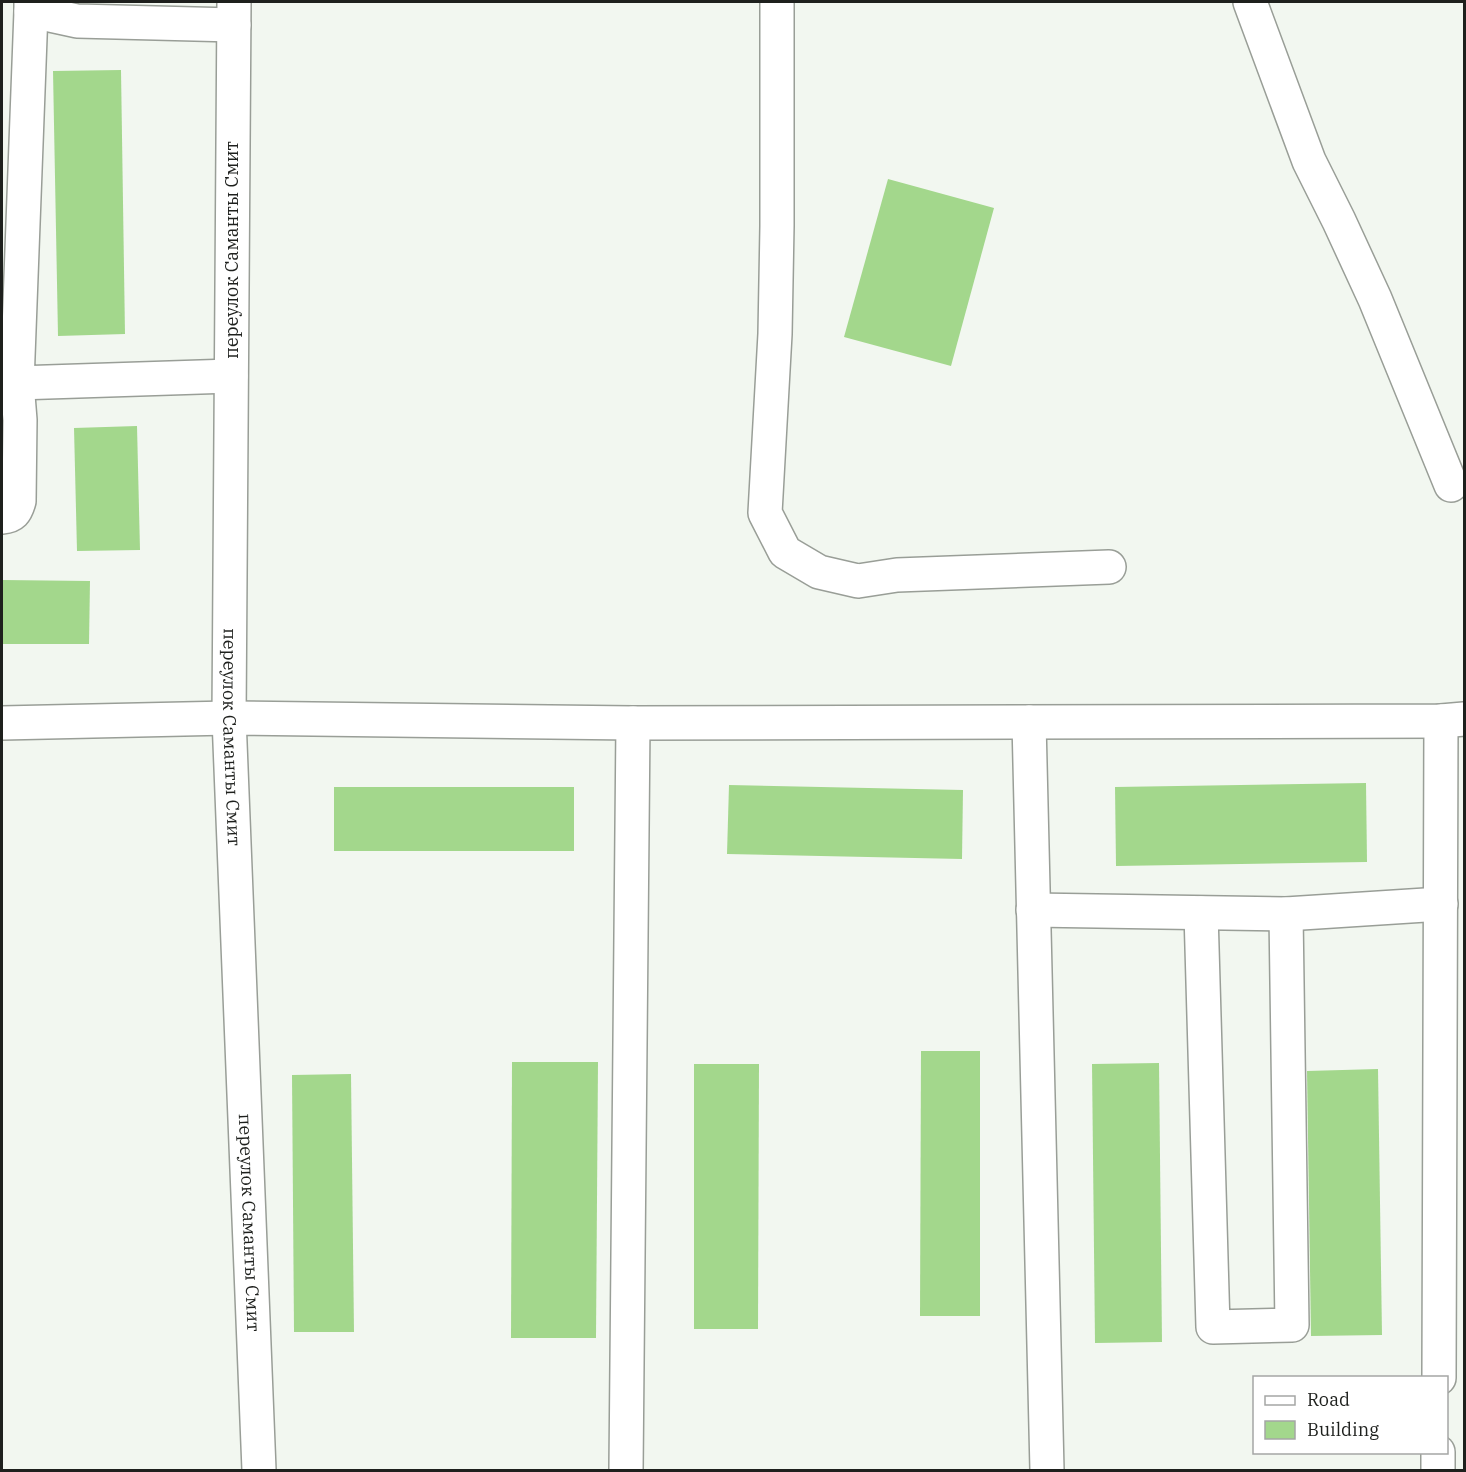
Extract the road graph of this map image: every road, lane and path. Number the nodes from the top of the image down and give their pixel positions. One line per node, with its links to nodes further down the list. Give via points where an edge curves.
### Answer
1 (777, 2): 10 (street, via 775,334 765,513 785,552 819,572 858,581 897,575)
2 (1250, 2): 8 (street, via 1309,161 1370,290)
3 (31, 6): 4 (street, via 77,21); 5 (street)
4 (234, 13): 6 (street, переулок Саманты Смит)
5 (14, 180): 7 (street)
6 (231, 376): 7 (street); 11 (street, переулок Саманты Смит)
7 (17, 383): 9 (street, via 19,501 10,516)
8 (1452, 485)
9 (2, 517)
10 (1109, 567)
11 (229, 718): 14 (street); 15 (street); 22 (street, переулок Саманты Смит)
12 (1453, 720): 13 (street); 16 (street)
13 (1029, 722): 15 (street); 17 (street)
14 (2, 723)
15 (633, 723): 23 (street)
16 (1441, 904): 19 (street); 20 (street)
17 (1033, 910): 18 (street); 24 (street)
18 (1201, 913): 19 (street); 19 (street, via 1212,1327 1292,1325)
19 (1286, 914)
20 (1438, 1376)
21 (1438, 1454): 25 (street)
22 (259, 1470)
23 (626, 1470)
24 (1047, 1470)
25 (1438, 1470)

